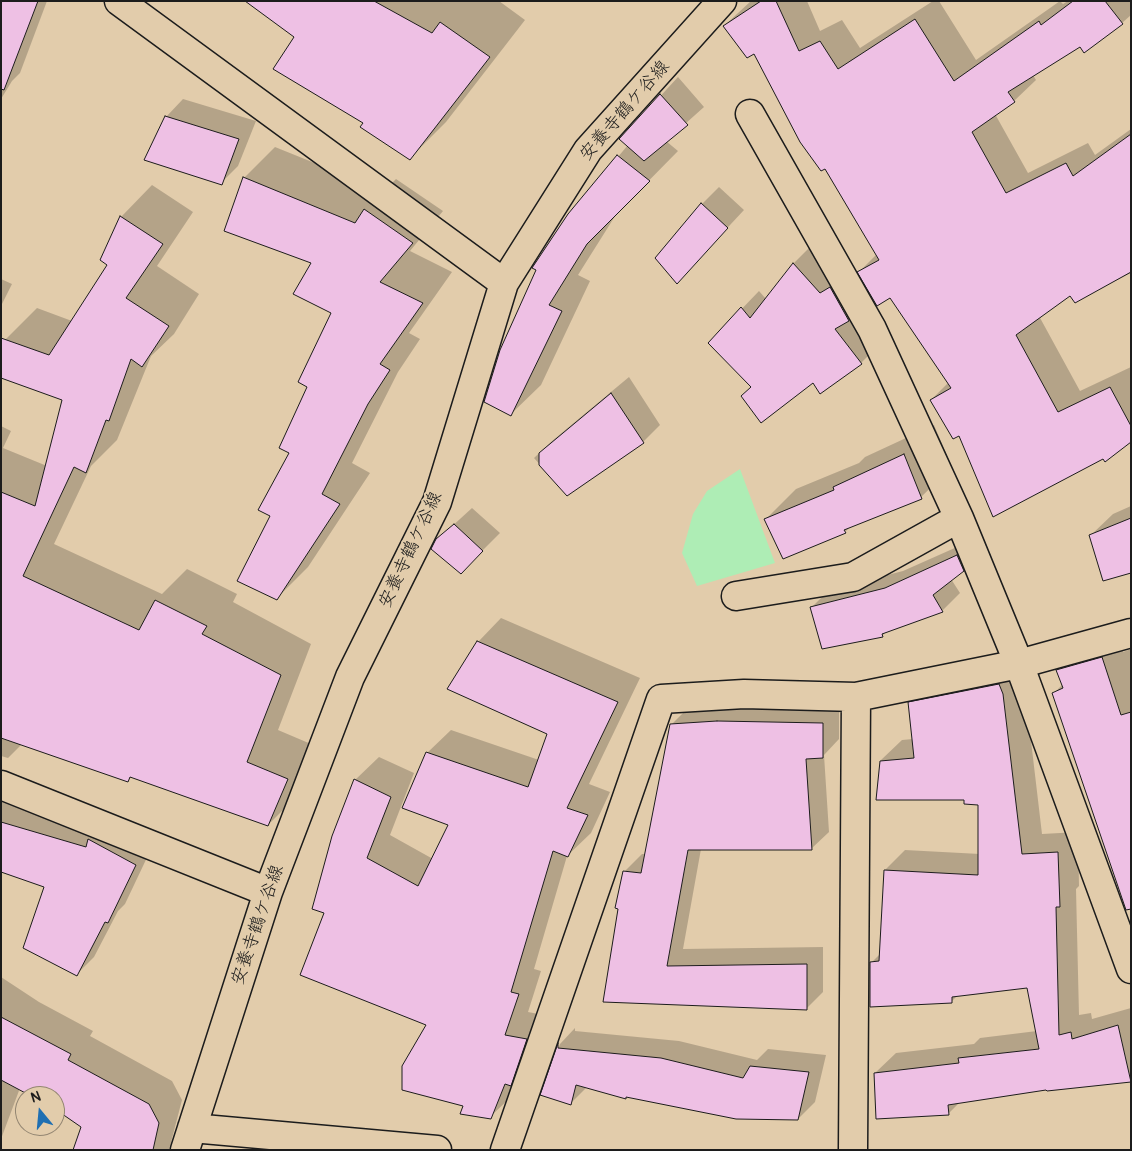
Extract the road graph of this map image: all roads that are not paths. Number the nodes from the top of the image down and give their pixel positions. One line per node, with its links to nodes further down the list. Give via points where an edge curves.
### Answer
1 (119, 1): 4 (street)
2 (722, 1): 4 (street, 安養寺鶴ケ谷線, via 588,150)
3 (750, 114): 5 (street, via 872,329)
4 (504, 283): 11 (street, 安養寺鶴ケ谷線, via 437,502 350,677)
5 (959, 518): 6 (street, via 853,577); 8 (street)
6 (736, 596)
7 (1131, 633): 8 (street)
8 (1018, 664): 9 (street); 12 (street)
9 (856, 697): 15 (street, via 744,694 661,698); 16 (street)
10 (1, 785): 11 (street)
11 (268, 892): 13 (street, 安養寺鶴ケ谷線)
12 (1131, 970)
13 (189, 1139): 14 (street)
14 (437, 1150)
15 (505, 1150)
16 (853, 1150)

